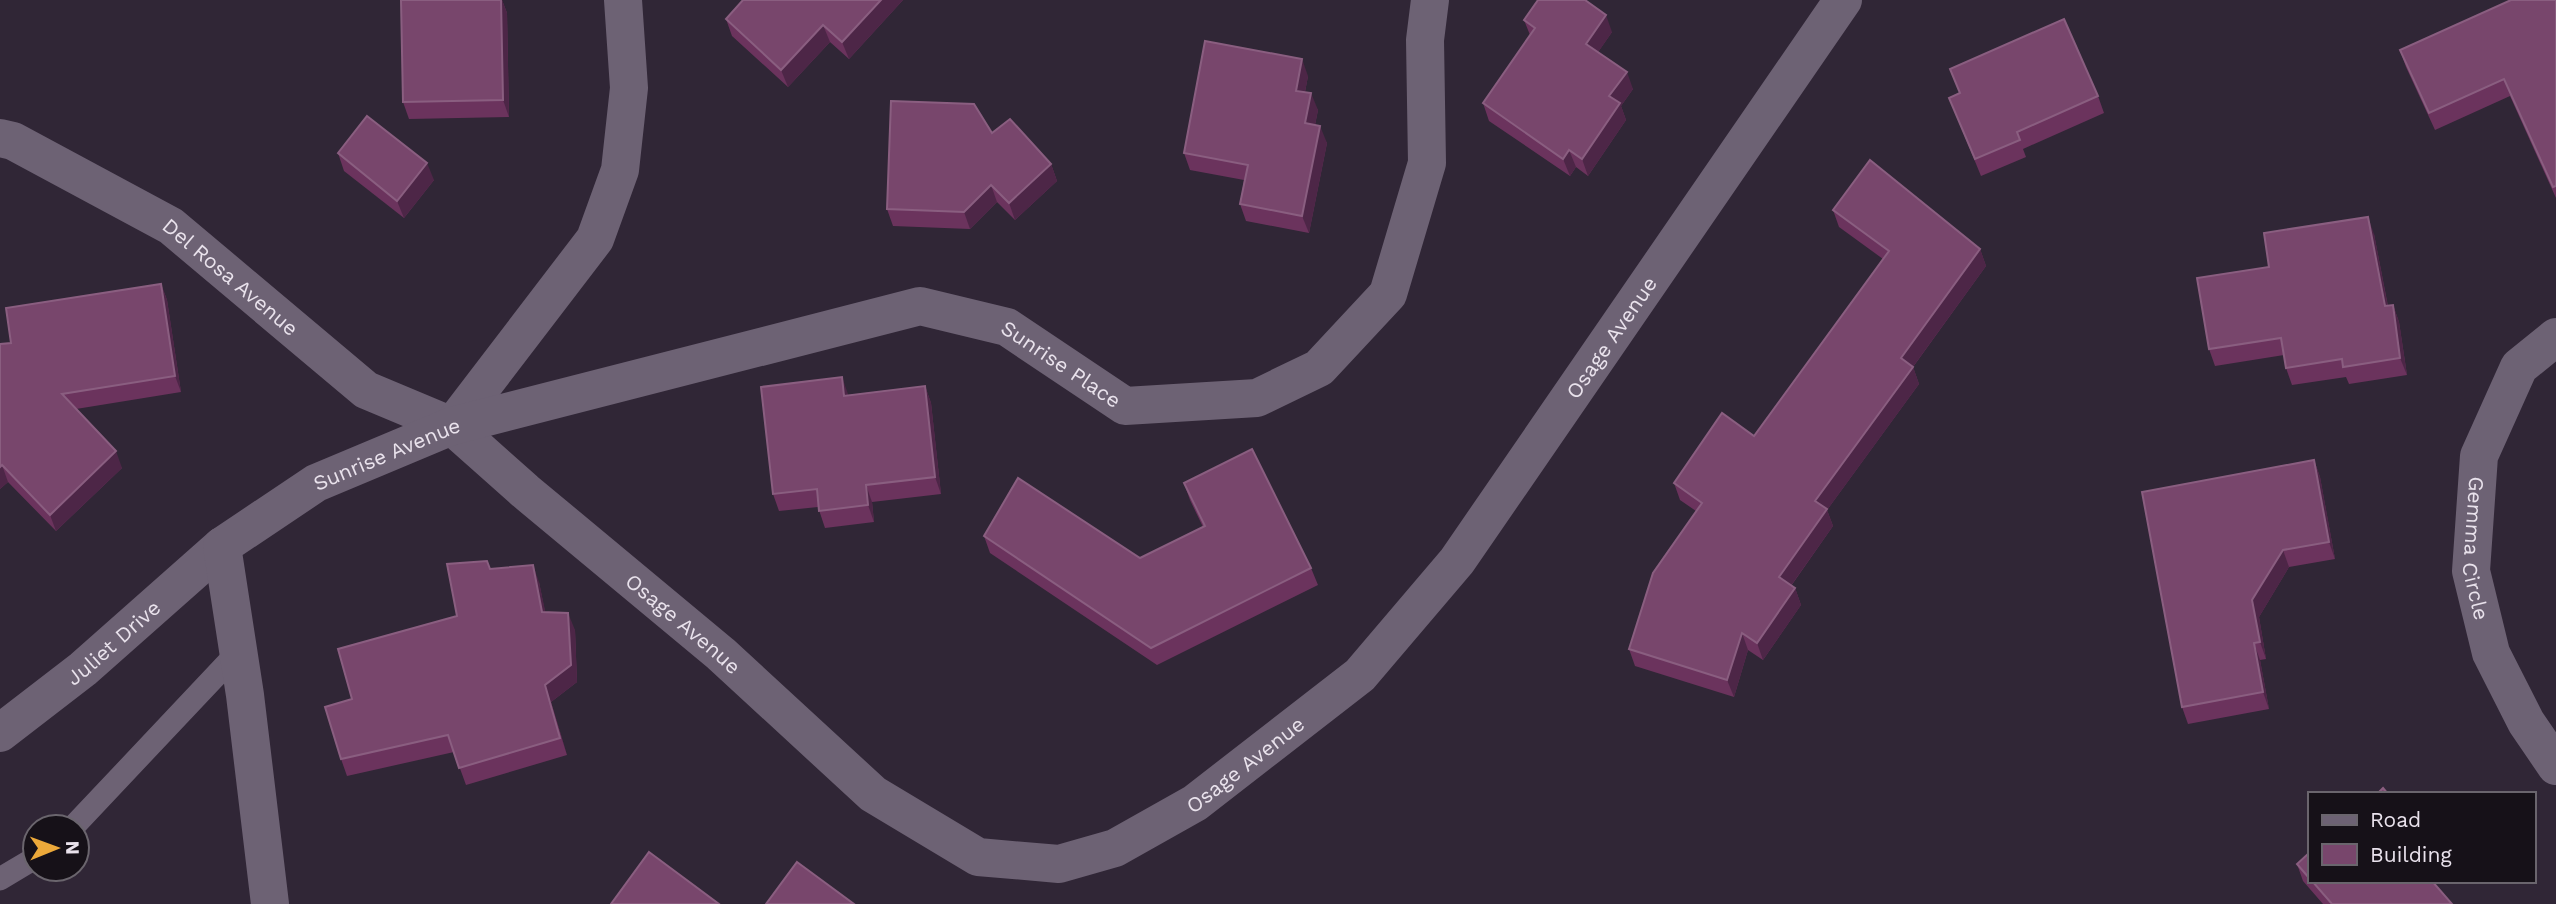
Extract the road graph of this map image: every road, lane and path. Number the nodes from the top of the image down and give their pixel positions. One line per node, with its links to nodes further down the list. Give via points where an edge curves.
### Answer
1 (624, 0): 6 (street, Sunrise Avenue, via 629,88 620,170 595,239)
2 (1430, 0): 6 (street, Sunrise Place, via 1425,40 1427,163 1388,294 1319,368 1256,398 1125,406 1007,327 920,306)
3 (1843, 0): 6 (street, Osage Avenue, via 1457,561 1360,675 1195,803 1115,848 1059,864 978,857 873,794 721,654)
4 (0, 138): 6 (street, Del Rosa Avenue, via 171,226 366,390)
5 (2556, 337): 10 (street, Gemma Circle, via 2519,367 2479,456 2470,571 2491,653 2526,722)
6 (452, 426): 7 (street, Sunrise Avenue, via 316,483)
7 (222, 546): 8 (street); 9 (street, Juliet Drive, via 83,669)
8 (239, 651): 11 (lane); 14 (street)
9 (0, 733)
10 (2556, 766)
11 (86, 813)
12 (21, 866): 13 (lane)
13 (0, 879)
14 (270, 904)

